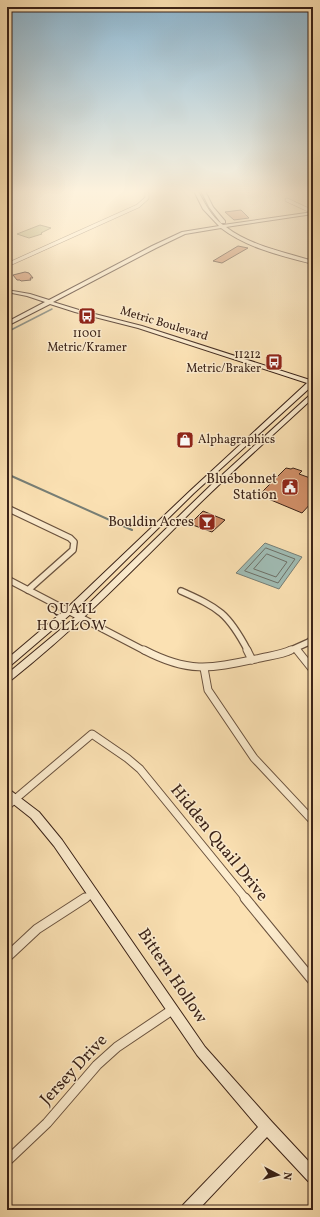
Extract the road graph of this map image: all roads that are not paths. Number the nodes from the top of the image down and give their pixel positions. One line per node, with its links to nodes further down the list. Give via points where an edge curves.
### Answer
1 (45, 248): 8 (street)
2 (153, 248): 11 (main road)
3 (268, 248): 5 (main road)
4 (275, 248): 5 (main road)
5 (295, 255): 6 (main road); 7 (main road)
6 (313, 259)
7 (313, 263)
8 (7, 265)
9 (7, 287): 11 (main road, Metric Boulevard)
10 (7, 290): 11 (main road, Metric Boulevard)
11 (52, 301): 12 (main road); 13 (main road, Metric Boulevard, via 77,311 180,337)
12 (7, 324)
13 (313, 381): 15 (main road)
14 (313, 395): 16 (main road)
15 (258, 432): 16 (main road); 17 (main road)
16 (268, 436): 18 (main road)
17 (192, 492): 18 (main road); 23 (main road)
18 (202, 497): 24 (main road)
19 (7, 508): 21 (street, via 74,542 73,550)
20 (7, 579): 21 (street)
21 (28, 590): 23 (street)
22 (181, 591): 27 (street, via 223,614 234,627)
23 (69, 611): 24 (street); 28 (main road)
24 (80, 618): 29 (street, via 162,660); 31 (main road)
25 (313, 638): 26 (street)
26 (296, 649): 27 (street); 30 (street)
27 (252, 660): 29 (street)
28 (7, 664)
29 (204, 668): 33 (street, via 208,690 254,758)
30 (313, 670)
31 (7, 679)
32 (10, 799): 34 (main road, Bittern Hollow, via 47,828); 36 (street, Hidden Quail Drive, via 92,734 140,769)
33 (313, 821)
34 (94, 893): 35 (street, via 40,926 21,941); 37 (main road, Bittern Hollow)
35 (7, 957)
36 (313, 981)
37 (172, 1010): 38 (main road, Bittern Hollow, via 201,1051); 39 (street, Jersey Drive, via 112,1051 47,1123)
38 (267, 1127): 40 (main road, Bittern Hollow); 41 (main road)
39 (7, 1161)
40 (313, 1176)
41 (190, 1209)

